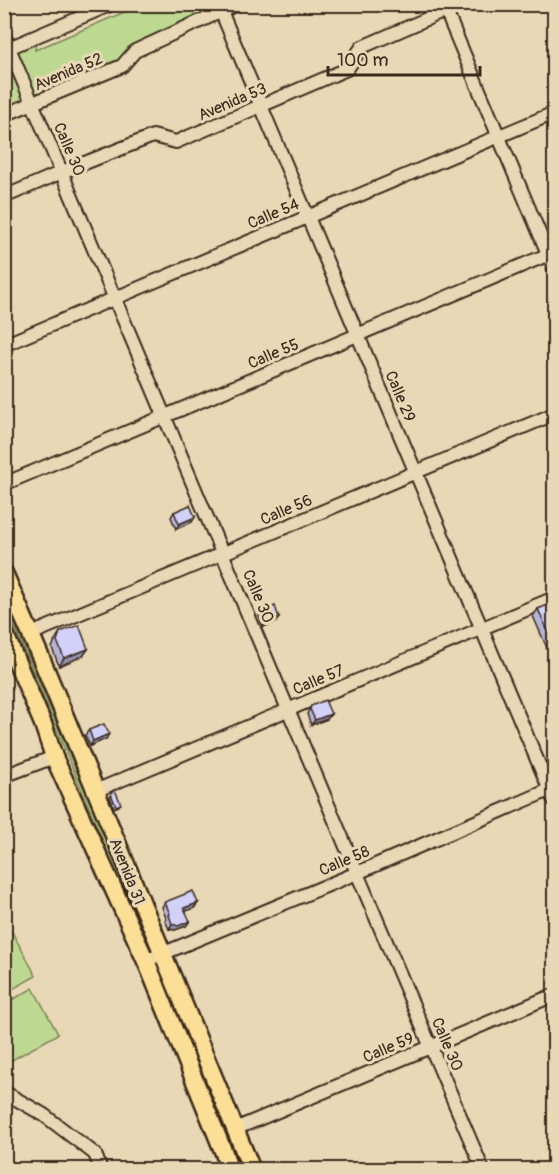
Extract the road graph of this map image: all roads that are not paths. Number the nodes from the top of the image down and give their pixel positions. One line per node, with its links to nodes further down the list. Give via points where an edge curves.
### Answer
1 (112, 4): 6 (street)
2 (237, 4): 4 (street, Avenida 52)
3 (461, 4): 5 (street, Avenida 53)
4 (219, 8): 7 (street, Avenida 52, via 135,51 122,66); 8 (street, Calle 29)
5 (444, 8): 8 (street, Avenida 53, via 362,47 347,69); 11 (street)
6 (6, 44): 7 (street, Calle 30)
7 (33, 103): 10 (street, Avenida 52); 12 (street, Calle 30)
8 (261, 106): 12 (street, Avenida 53, via 176,142 153,136); 14 (street, Calle 29)
9 (555, 113): 11 (street, Calle 54)
10 (4, 116)
11 (499, 136): 14 (street, Calle 54); 15 (street)
12 (62, 172): 13 (street, Avenida 53); 17 (street, Calle 30)
13 (4, 197)
14 (308, 217): 17 (street, Calle 54); 18 (street, Calle 29)
15 (552, 253): 16 (street); 18 (street, Calle 55)
16 (555, 268)
17 (115, 298): 19 (street, Calle 54); 21 (street, Calle 30)
18 (358, 335): 21 (street, Calle 55); 22 (street, Calle 29)
19 (4, 345)
20 (555, 414): 22 (street, Calle 56)
21 (165, 416): 23 (street, Calle 55); 24 (street, Calle 30)
22 (416, 473): 24 (street, Calle 56); 27 (street, Calle 29)
23 (4, 484)
24 (223, 554): 29 (street, Calle 56); 30 (street, Calle 30)
25 (4, 573): 29 (highway, Avenida 31)
26 (555, 598): 27 (street, Calle 57)
27 (482, 628): 30 (street, Calle 57); 34 (street, Calle 29)
28 (4, 632): 31 (highway, Avenida 31)
29 (31, 634): 33 (highway, Avenida 31)
30 (289, 709): 33 (street, Calle 57); 35 (street, Calle 30)
31 (54, 757): 32 (street); 37 (highway, Avenida 31)
32 (4, 776)
33 (95, 791): 36 (highway, Avenida 31)
34 (553, 793): 35 (street, Calle 58)
35 (357, 873): 36 (street, Calle 58); 39 (street, Calle 30)
36 (163, 954): 37 (street, Calle 58); 41 (highway, Avenida 31)
37 (146, 960): 43 (highway, Avenida 31)
38 (555, 995): 39 (street, Calle 59)
39 (431, 1047): 41 (street, Calle 59); 45 (street, Calle 30)
40 (4, 1092): 42 (street, via 44,1115 95,1154)
41 (235, 1129): 44 (highway, Avenida 31)
42 (101, 1170)
43 (229, 1170)
44 (252, 1170)
45 (483, 1170)

